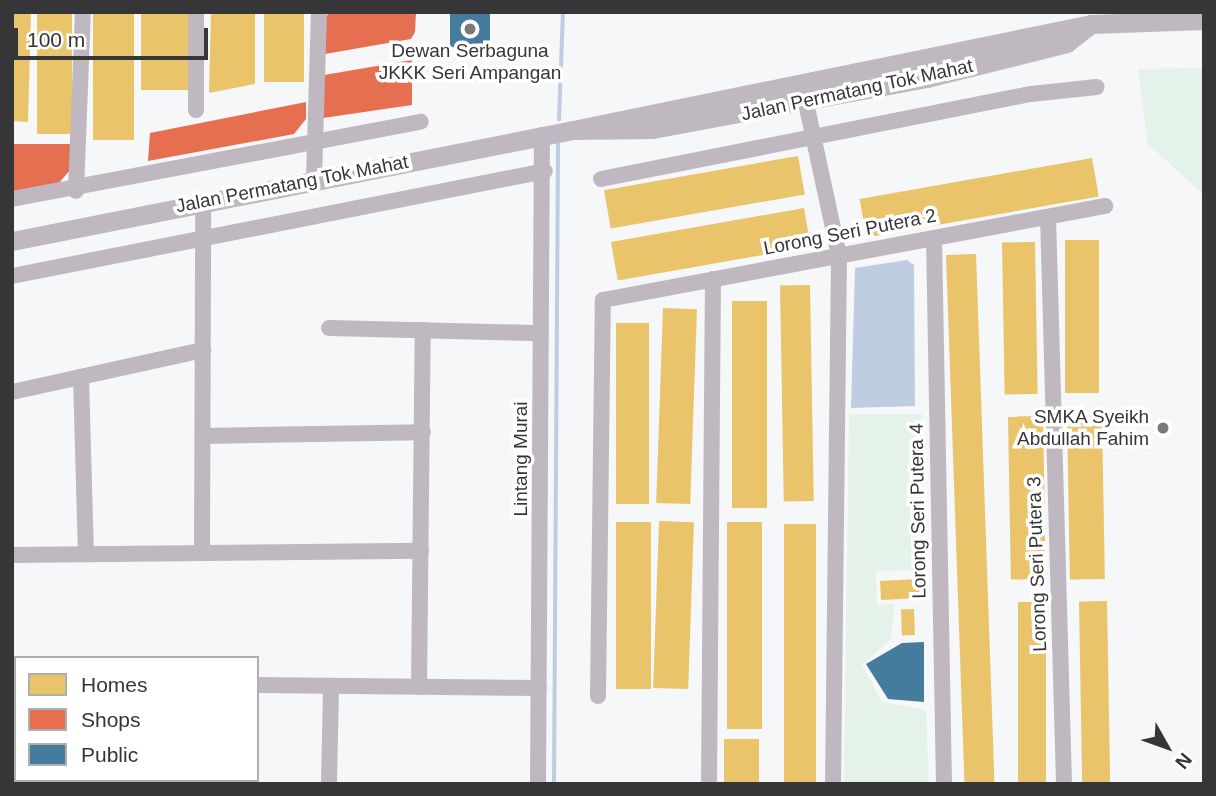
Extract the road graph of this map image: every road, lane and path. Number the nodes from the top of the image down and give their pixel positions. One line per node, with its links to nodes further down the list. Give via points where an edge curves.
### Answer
1 (83, 12): 15 (street)
2 (197, 12): 7 (street)
3 (319, 12): 11 (street)
4 (1204, 20): 6 (street, Jalan Permatang Tok Mahat, via 1091,24 1066,43)
5 (1097, 87): 10 (street, via 1031,94)
6 (804, 94): 9 (street, Jalan Permatang Tok Mahat, via 653,129); 10 (street)
7 (196, 110)
8 (421, 122): 11 (street)
9 (542, 135): 12 (street, Lintang Murai); 13 (street, Jalan Permatang Tok Mahat)
10 (814, 138): 14 (street); 23 (street)
11 (315, 139): 13 (street); 15 (street)
12 (545, 172): 20 (street); 28 (street, Lintang Murai)
13 (314, 178): 17 (street, Jalan Permatang Tok Mahat)
14 (601, 179)
15 (76, 191): 16 (street)
16 (12, 199)
17 (203, 202): 20 (street); 22 (street, Jalan Permatang Tok Mahat)
18 (1105, 206): 19 (street, Lorong Seri Putera 2)
19 (1048, 217): 21 (street, Lorong Seri Putera 2); 50 (street, Lorong Seri Putera 3)
20 (203, 235): 24 (street); 29 (street)
21 (934, 238): 23 (street, Lorong Seri Putera 2); 49 (street, Lorong Seri Putera 4)
22 (12, 241)
23 (839, 256): 25 (street, Lorong Seri Putera 2); 48 (street)
24 (12, 276)
25 (713, 279): 43 (street, Lorong Seri Putera 2, via 603,300); 47 (street)
26 (329, 328): 27 (street)
27 (423, 330): 28 (street); 32 (street)
28 (541, 333): 42 (street, Lintang Murai)
29 (203, 351): 30 (street); 33 (street)
30 (81, 377): 31 (street); 37 (street)
31 (12, 392)
32 (423, 432): 33 (street); 34 (street)
33 (203, 436): 35 (street)
34 (421, 551): 35 (street); 41 (street)
35 (202, 553): 37 (street)
36 (12, 555): 37 (street)
37 (86, 555)
38 (14, 683): 44 (street)
39 (259, 685): 40 (street)
40 (331, 686): 41 (street); 45 (street)
41 (419, 687): 42 (street)
42 (538, 688): 46 (street, Lintang Murai)
43 (598, 696)
44 (12, 710)
45 (329, 784)
46 (538, 784)
47 (709, 784)
48 (833, 784)
49 (944, 784)
50 (1064, 784)

